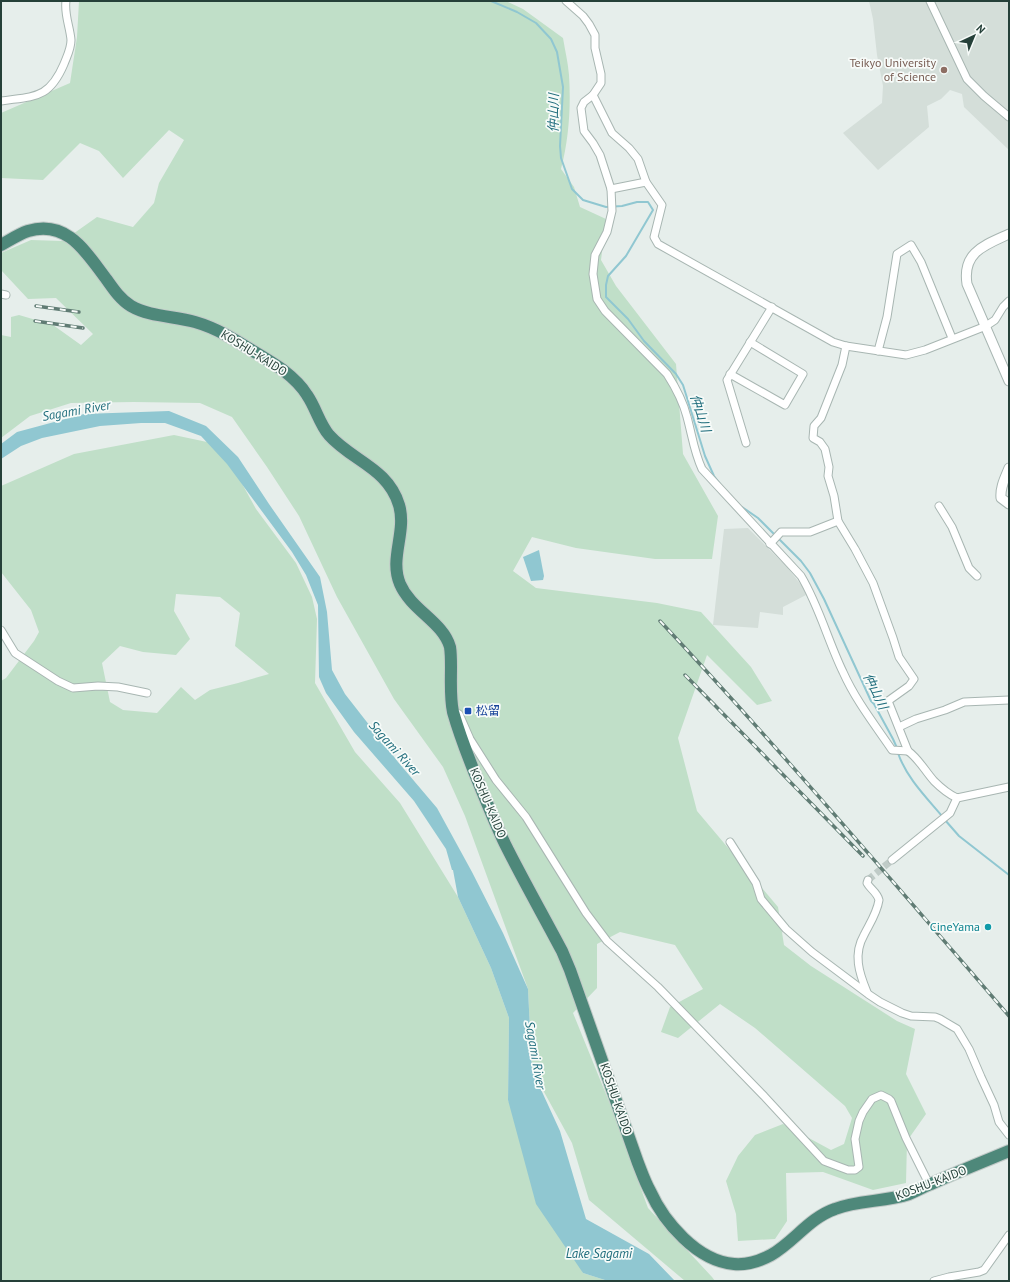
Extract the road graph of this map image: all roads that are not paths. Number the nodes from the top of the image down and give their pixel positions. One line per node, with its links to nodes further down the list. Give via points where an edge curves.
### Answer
1 (66, 1): 5 (street, via 71,42 59,77 46,91 37,96)
2 (566, 1): 4 (street, via 583,16 595,35 601,83)
3 (930, 1): 6 (street, via 967,79)
4 (593, 95): 7 (street, via 612,133 638,159); 8 (street, via 581,108 584,132 600,156)
5 (1, 101)
6 (1009, 117)
7 (646, 182): 8 (street); 12 (street, via 662,205 654,237 658,244)
8 (611, 189): 25 (street, via 612,211 607,232 595,255 593,274 597,299 605,311 667,374 682,400 694,450 702,469)
9 (1009, 234): 13 (street, via 974,253 966,270 967,284)
10 (1, 245): 30 (highway, KOSHU-KAIDO, via 34,230 52,230 70,236 125,302 146,312 193,321 219,330 282,369 301,387 328,434 375,470 393,490 402,521 396,557 397,576 407,597 441,630 450,646)
11 (1009, 301): 13 (street, via 995,320)
12 (772, 307): 15 (street); 16 (street, via 833,342)
13 (986, 326): 14 (street); 19 (street)
14 (952, 338): 17 (street, via 906,355); 17 (street, via 921,262 911,245 897,254 887,317)
15 (750, 342): 18 (street); 18 (street, via 803,374 785,405)
16 (846, 346): 17 (street); 24 (street, via 842,365 813,432 813,438 825,449)
17 (878, 351)
18 (730, 374): 20 (street, via 727,380)
19 (1009, 381)
20 (746, 443)
21 (1009, 468): 22 (street, via 1001,494 1001,498)
22 (1009, 504)
23 (939, 506): 26 (street, via 952,527 969,568)
24 (838, 521): 25 (street, via 810,532 781,532); 31 (street, via 873,583 899,657 914,679 909,686 888,701)
25 (770, 544): 32 (street, via 795,570 809,590 852,691 892,750)
26 (976, 576)
27 (1, 630): 28 (street, via 15,653 73,688 105,686)
28 (147, 693)
29 (1009, 700): 31 (street, via 964,702)
30 (453, 712): 41 (street, via 460,714 470,739 496,780 526,817 607,942 658,986 824,1161 848,1170 856,1170 859,1167 855,1140 859,1121 872,1099 881,1095 891,1101); 41 (highway, KOSHU-KAIDO, via 504,843 570,970 650,1192 667,1220 685,1240 700,1251 725,1263 750,1263 778,1251 810,1223 828,1212 844,1206 904,1195)
31 (899, 727): 32 (street)
32 (908, 751): 34 (street, via 943,790)
33 (1009, 787): 34 (street)
34 (957, 798): 36 (street, via 950,813)
35 (730, 842): 38 (street, via 756,883 761,899 786,929)
36 (892, 860)
37 (868, 880): 38 (street, via 868,885 879,900 859,949 860,977)
38 (868, 994): 39 (street, via 911,1016 935,1017 957,1029 988,1091 999,1122)
39 (1009, 1135)
40 (1009, 1151): 41 (highway, KOSHU-KAIDO)
41 (929, 1184)
42 (1009, 1235): 43 (street, via 984,1270)
43 (934, 1281)

